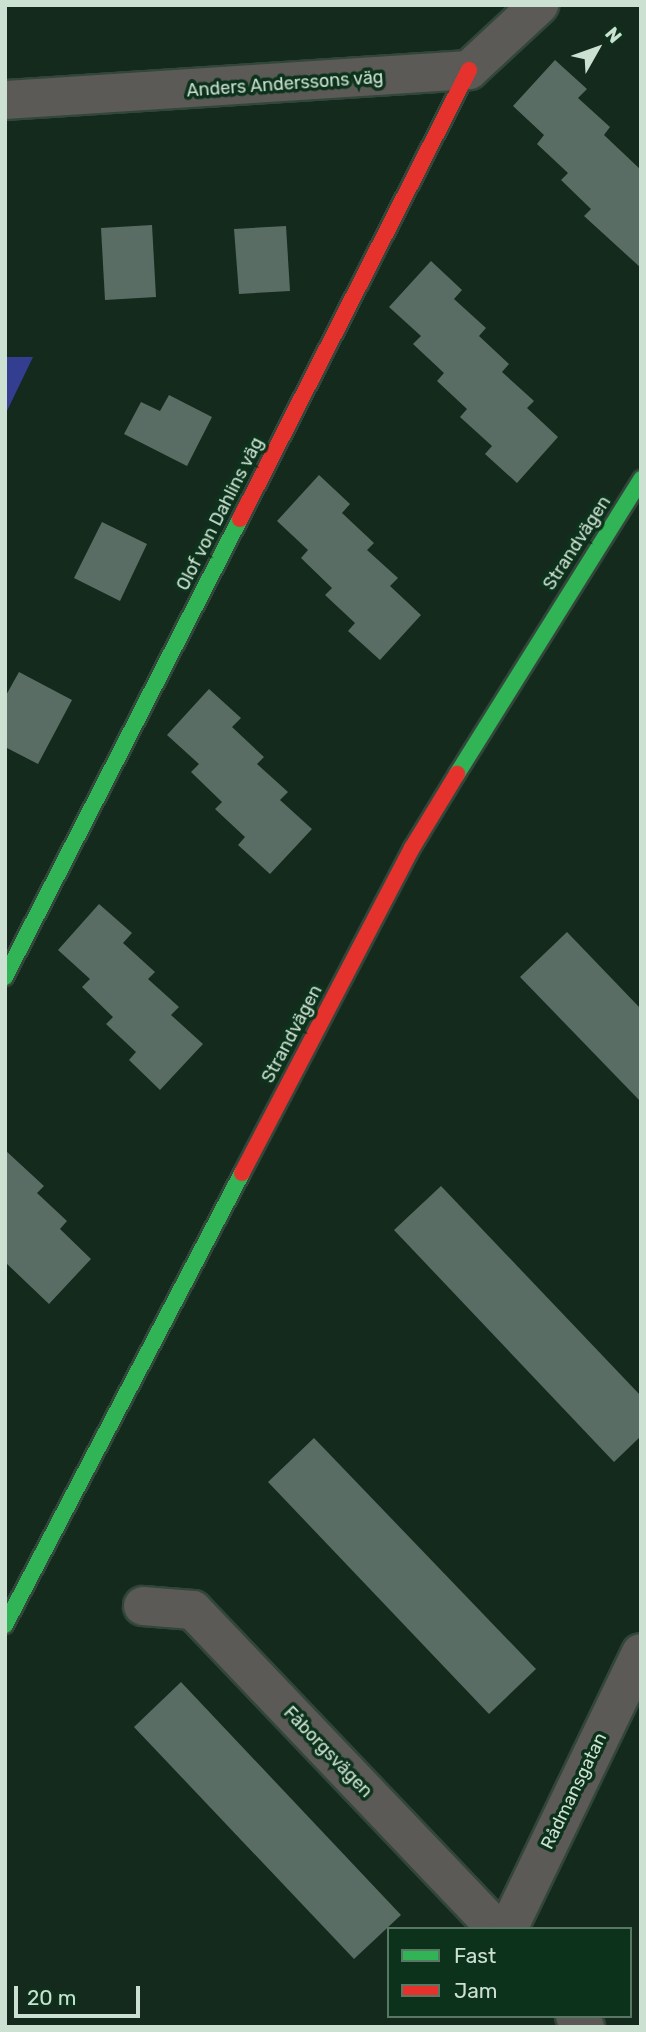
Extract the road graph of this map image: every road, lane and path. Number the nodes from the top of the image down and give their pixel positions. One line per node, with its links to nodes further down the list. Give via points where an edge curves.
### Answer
1 (539, 5): 2 (street)
2 (469, 70): 3 (street, Anders Anderssons väg); 5 (street, Olof von Dahlins väg)
3 (5, 100)
4 (641, 479): 7 (street, Strandvägen, via 412,848)
5 (5, 977)
6 (144, 1606): 9 (street, Fåborgsvägen, via 193,1610)
7 (5, 1625)
8 (641, 1653): 10 (street, Rådmansgatan)
9 (495, 1927)
10 (509, 1927)

